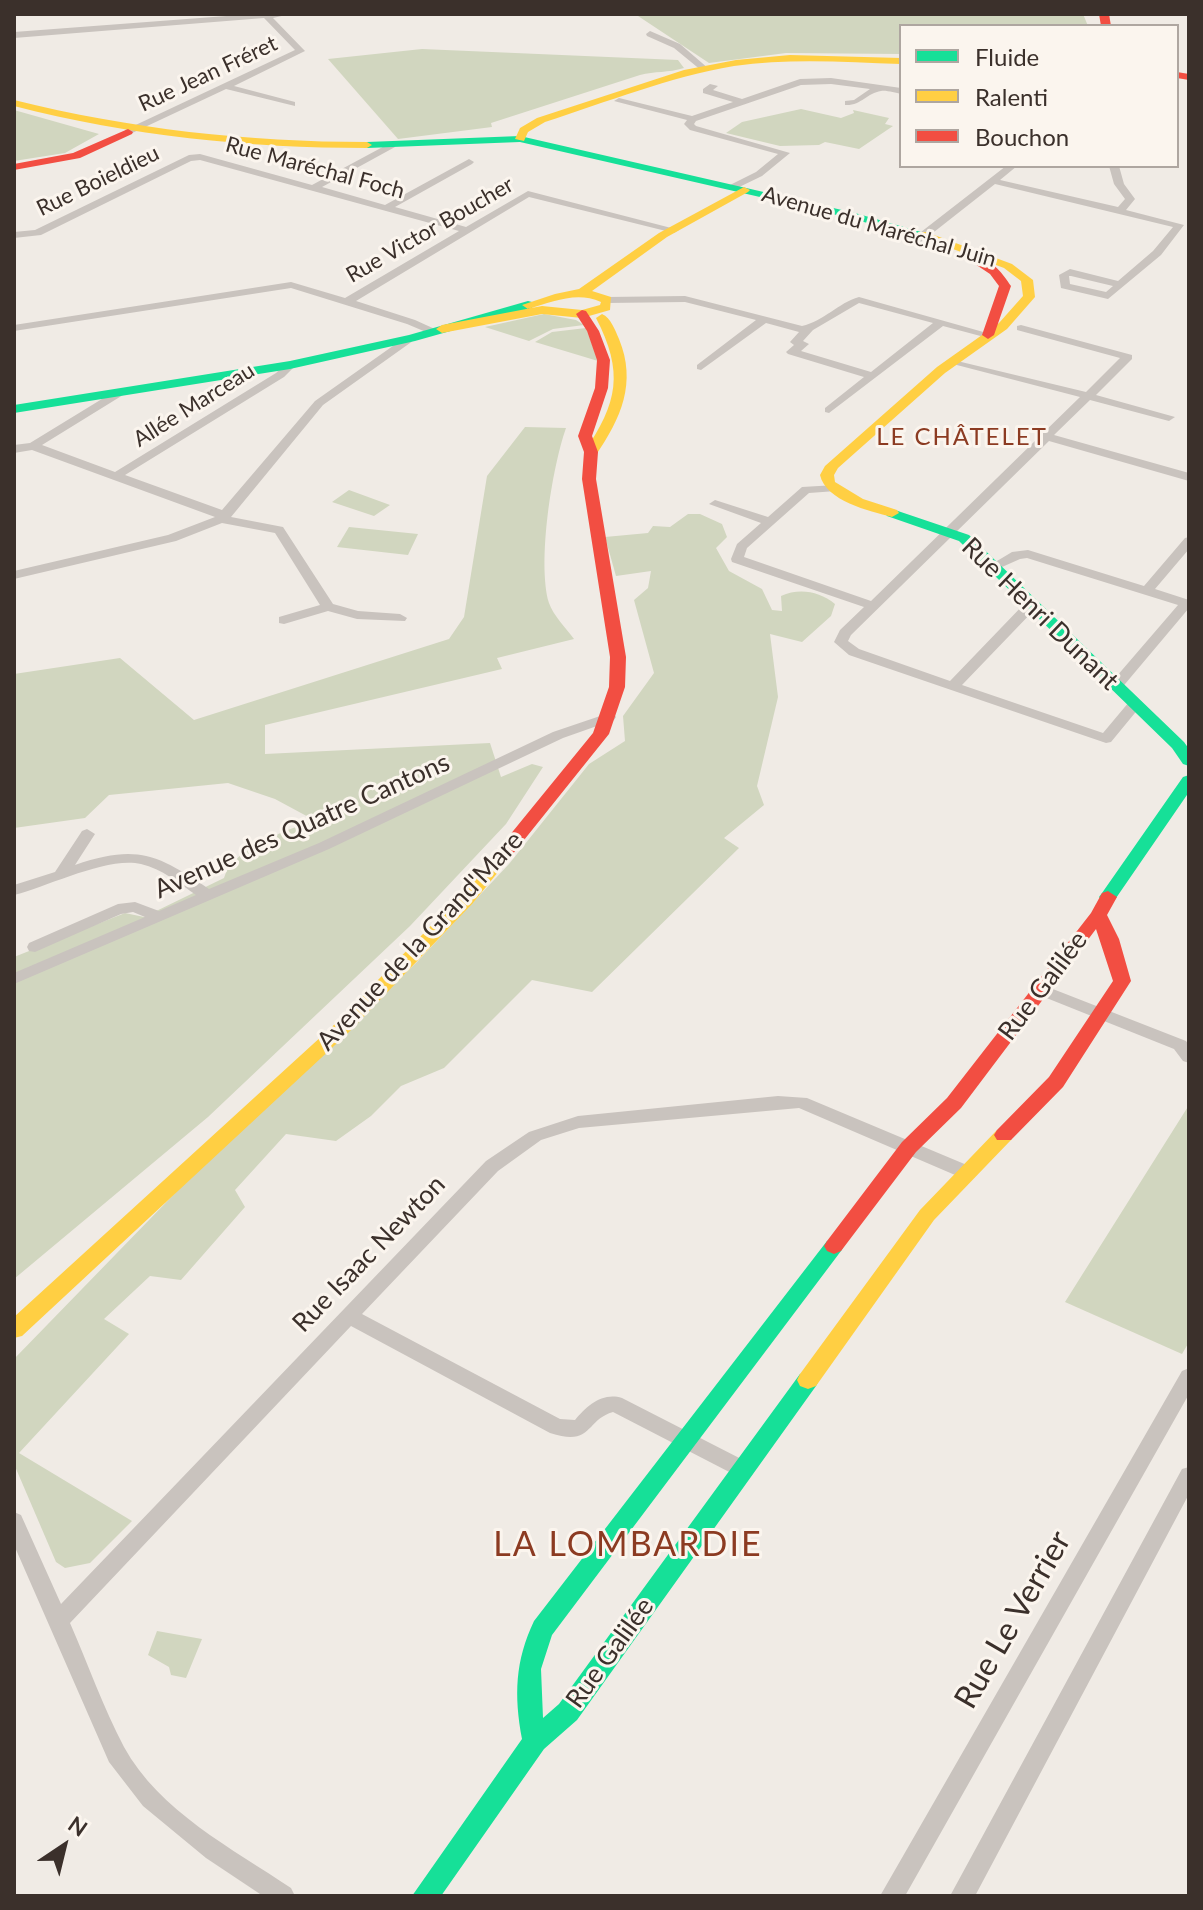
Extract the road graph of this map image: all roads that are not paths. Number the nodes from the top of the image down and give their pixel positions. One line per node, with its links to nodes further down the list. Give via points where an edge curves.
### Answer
1 (286, 14): 2 (street)
2 (267, 16): 3 (street); 8 (street, Rue Jean Fréret, via 301,51)
3 (167, 19): 5 (street)
4 (650, 34): 7 (street, via 677,46)
5 (14, 35)
6 (899, 59): 7 (street, via 790,58)
7 (705, 69): 19 (street, via 541,120)
8 (224, 86): 16 (street); 18 (street, Rue Jean Fréret)
9 (713, 86): 13 (street, via 706,91)
10 (879, 88): 11 (street); 13 (street, via 807,81); 15 (street)
11 (899, 91)
12 (619, 101): 17 (street)
13 (740, 101): 17 (street)
14 (14, 103): 18 (street, Avenue du Maréchal Juin)
15 (848, 103)
16 (292, 104)
17 (693, 119): 28 (street, via 693,128 785,153)
18 (128, 132): 20 (street, Avenue du Maréchal Juin, via 244,144); 23 (street, via 76,156)
19 (520, 139): 20 (street, Avenue du Maréchal Juin); 28 (street, Avenue du Maréchal Juin)
20 (392, 145): 27 (street)
21 (200, 157): 27 (street, Rue Maréchal Foch); 35 (street, Rue Boieldieu, via 37,233)
22 (469, 162): 30 (street)
23 (14, 167)
24 (1009, 168): 26 (street)
25 (1115, 168): 29 (street)
26 (993, 181): 31 (street); 36 (street)
27 (314, 188): 30 (street, Rue Maréchal Foch)
28 (735, 191): 34 (street); 36 (street, Avenue du Maréchal Juin)
29 (1130, 202): 31 (street); 32 (street, via 1175,214)
30 (387, 208): 33 (street, Rue Maréchal Foch)
31 (1120, 211): 32 (street)
32 (1179, 225): 37 (street)
33 (466, 230): 34 (street, Rue Victor Boucher, via 528,194); 38 (street, Rue Victor Boucher)
34 (672, 231): 39 (street, via 671,237 613,276)
35 (14, 235)
36 (920, 238): 46 (street, Avenue du Maréchal Juin, via 1003,278 1006,292 989,322)
37 (1120, 285)
38 (347, 302): 42 (street, via 291,285); 45 (street)
39 (594, 302): 40 (street, via 685,299); 45 (street, via 568,292 558,304 497,312); 82 (street, Avenue de la Grand'Mare, via 605,359 604,386 585,436 618,657)
40 (763, 320): 44 (street); 52 (street)
41 (941, 322): 44 (street, via 859,300); 46 (street); 53 (street)
42 (14, 328)
43 (1021, 328): 55 (street, via 1128,357)
44 (808, 329): 53 (street, via 796,342 803,344 792,352)
45 (438, 330): 47 (street)
46 (988, 335): 50 (street)
47 (411, 338): 48 (street); 49 (street)
48 (356, 349): 49 (street, via 377,355); 51 (street)
49 (380, 361): 66 (street, via 312,409)
50 (954, 364): 55 (street); 64 (street, via 840,459 828,472)
51 (290, 365): 54 (street); 62 (street, Allée Marceau)
52 (701, 367)
53 (870, 375): 57 (street)
54 (119, 393): 56 (street); 60 (street)
55 (1087, 398): 58 (street); 59 (street)
56 (14, 409)
57 (829, 410)
58 (1169, 417)
59 (1047, 437): 63 (street); 68 (street)
60 (33, 446): 61 (street); 62 (street)
61 (14, 449)
62 (116, 476): 66 (street)
63 (1189, 477)
64 (830, 484): 67 (street, via 806,490); 68 (street, Rue Henri Dunant, via 858,502)
65 (715, 504): 67 (street)
66 (223, 518): 71 (street, via 172,538); 76 (street, via 279,530)
67 (770, 522): 75 (street, via 738,550 740,562)
68 (950, 531): 70 (street, Rue Henri Dunant); 75 (street)
69 (1189, 541): 72 (street)
70 (993, 567): 72 (street, via 1028,554); 74 (street, Rue Henri Dunant)
71 (14, 575)
72 (1146, 591): 73 (street)
73 (1188, 604): 80 (street)
74 (1031, 605): 79 (street); 80 (street, Rue Henri Dunant)
75 (873, 606): 79 (street, via 843,635 843,645)
76 (328, 607): 77 (street); 78 (street)
77 (400, 618)
78 (284, 620)
79 (953, 686): 81 (street, via 1106,739)
80 (1115, 687): 81 (street, Rue Henri Dunant)
81 (1134, 705): 83 (street, Rue Henri Dunant)
82 (609, 717): 88 (street, Avenue des Quatre Cantons, via 558,735); 99 (street, Avenue de la Grand'Mare, via 569,778 446,921 342,1028)
83 (1189, 761)
84 (1189, 780): 89 (street, via 1118,878)
85 (87, 834): 86 (street)
86 (60, 876): 87 (street); 88 (street, via 137,858 172,872)
87 (14, 890)
88 (208, 896): 90 (street, Avenue des Quatre Cantons)
89 (1098, 915): 93 (street, Rue Galilée); 94 (street, Rue Galilée, via 1122,981)
90 (159, 917): 91 (street, via 135,907 118,909); 92 (street, Avenue des Quatre Cantons)
91 (35, 947)
92 (14, 979)
93 (1040, 989): 94 (street); 96 (street, Rue Galilée, via 959,1097)
94 (1103, 1014): 95 (street, via 1180,1045); 97 (street, Rue Galilée, via 1056,1082)
95 (1189, 1057)
96 (909, 1147): 97 (street, Rue Isaac Newton); 98 (street, Rue Isaac Newton, via 815,1106 792,1102 561,1126 518,1145 492,1166); 101 (street, Rue Galilée)
97 (968, 1173): 102 (street, Rue Galilée, via 927,1215)
98 (349, 1316): 101 (street, via 557,1427 580,1428 596,1409 615,1404); 105 (street, Rue Isaac Newton)
99 (14, 1330)
100 (1189, 1376): 109 (street, Rue Le Verrier)
101 (685, 1440): 102 (street); 106 (street, Rue Galilée, via 531,1645 527,1699)
102 (744, 1470): 106 (street, Rue Galilée, via 568,1712)
103 (1189, 1475): 110 (street)
104 (14, 1521): 105 (street)
105 (59, 1620): 107 (street, via 133,1781 166,1816)
106 (535, 1741): 108 (street, Rue Galilée)
107 (283, 1896)
108 (425, 1896)
109 (892, 1896)
110 (962, 1896)

